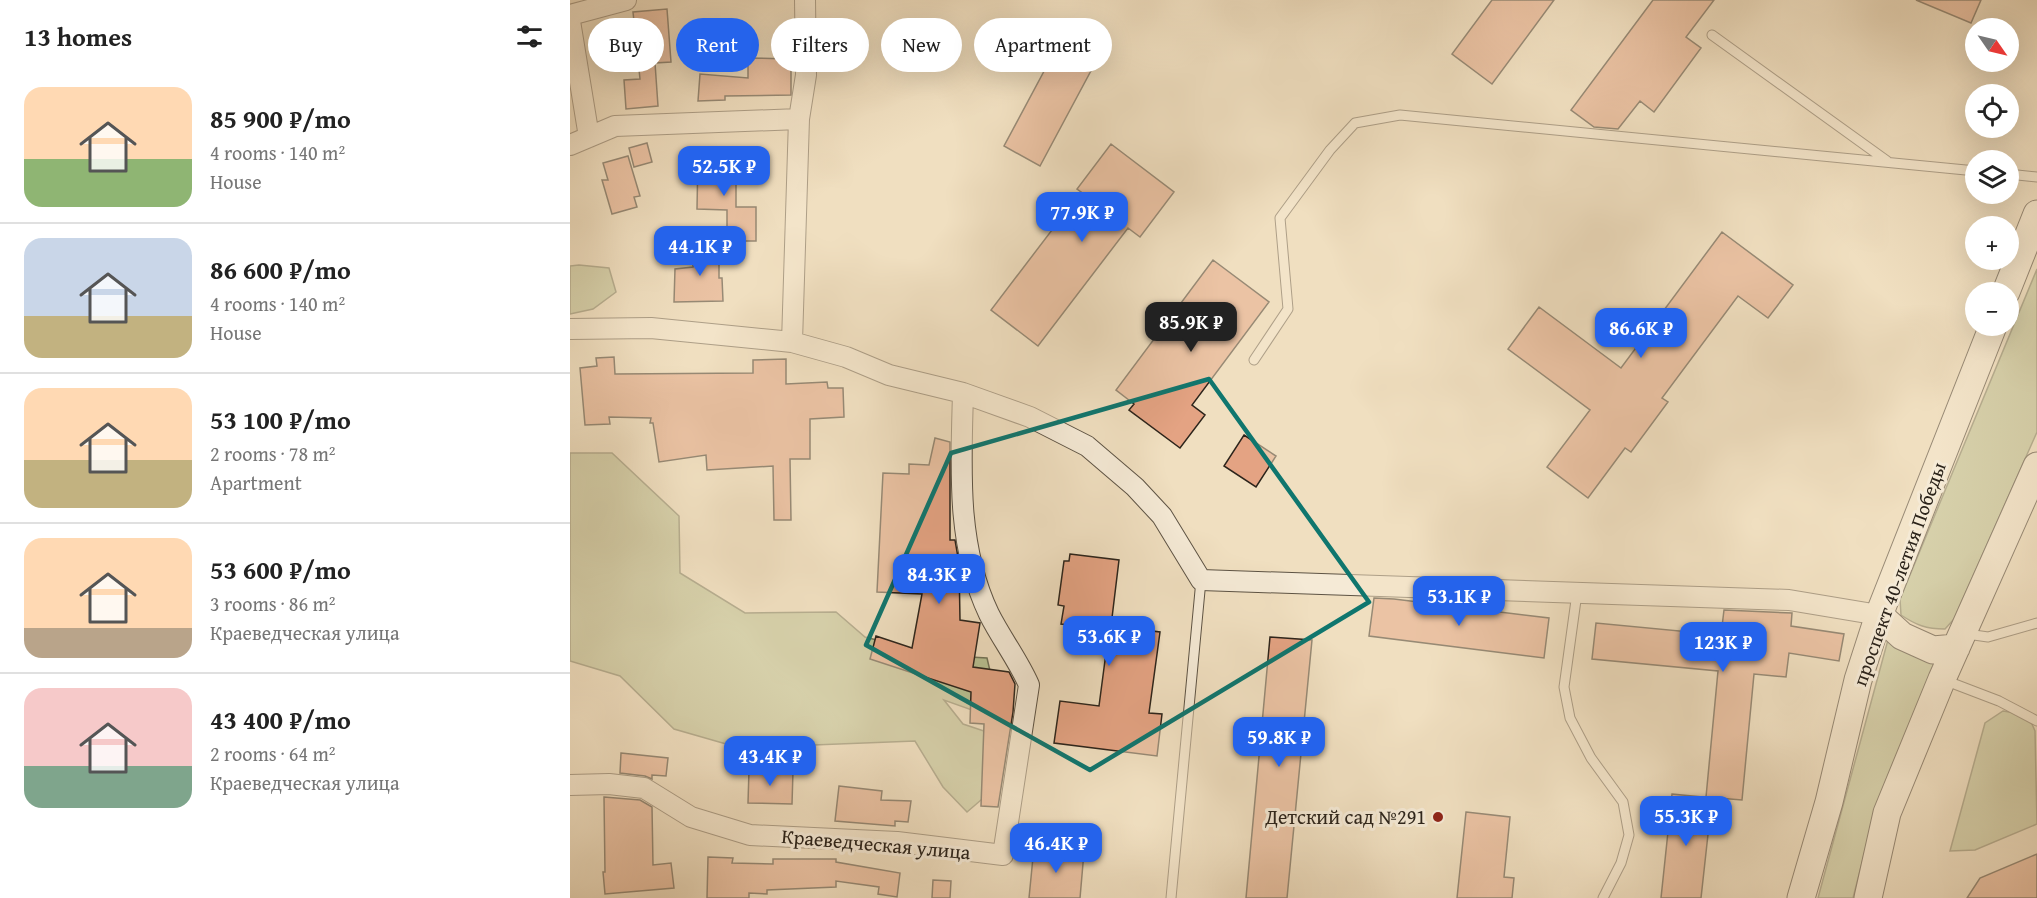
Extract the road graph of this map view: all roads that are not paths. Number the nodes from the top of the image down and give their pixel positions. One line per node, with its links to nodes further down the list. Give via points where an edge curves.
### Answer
1 (626, 0): 3 (street)
2 (805, 0): 6 (street, via 806,75)
3 (570, 15)
4 (570, 21): 7 (street)
5 (1712, 35): 9 (lane)
6 (799, 119): 7 (street, via 615,126); 17 (street)
7 (589, 137): 8 (street)
8 (570, 145)
9 (1889, 163): 10 (lane); 18 (lane, via 1400,115 1355,123 1280,218 1288,309)
10 (1965, 170)
11 (2019, 175): 12 (lane)
12 (2037, 177)
13 (2037, 214): 14 (main road)
14 (2010, 282)
15 (570, 329): 17 (street, via 651,328)
16 (1989, 336): 23 (main road, проспект 40-летия Победы)
17 (792, 342): 19 (street, via 846,357 889,375)
18 (1254, 360)
19 (963, 393): 21 (street, via 1030,417 1087,446 1136,487 1162,516); 28 (street, Краеведческая улица, via 961,492 970,562 989,614 1029,685 1003,855 897,842 750,835 691,818 644,788 609,784)
20 (2037, 466): 25 (main road)
21 (1202, 580): 22 (street); 29 (lane)
22 (1577, 593): 23 (street, via 1789,600); 30 (lane, via 1564,687 1570,718 1591,758 1623,802 1629,835 1621,863)
23 (1879, 615): 25 (main road, via 1902,636 1933,650); 31 (main road, проспект 40-летия Победы)
24 (2037, 623): 25 (lane, via 1988,637)
25 (1959, 640): 26 (main road)
26 (1942, 679): 27 (lane); 32 (main road, via 1887,813)
27 (2037, 721)
28 (570, 786)
29 (1171, 898)
30 (1603, 898)
31 (1801, 898)
32 (1868, 898)

